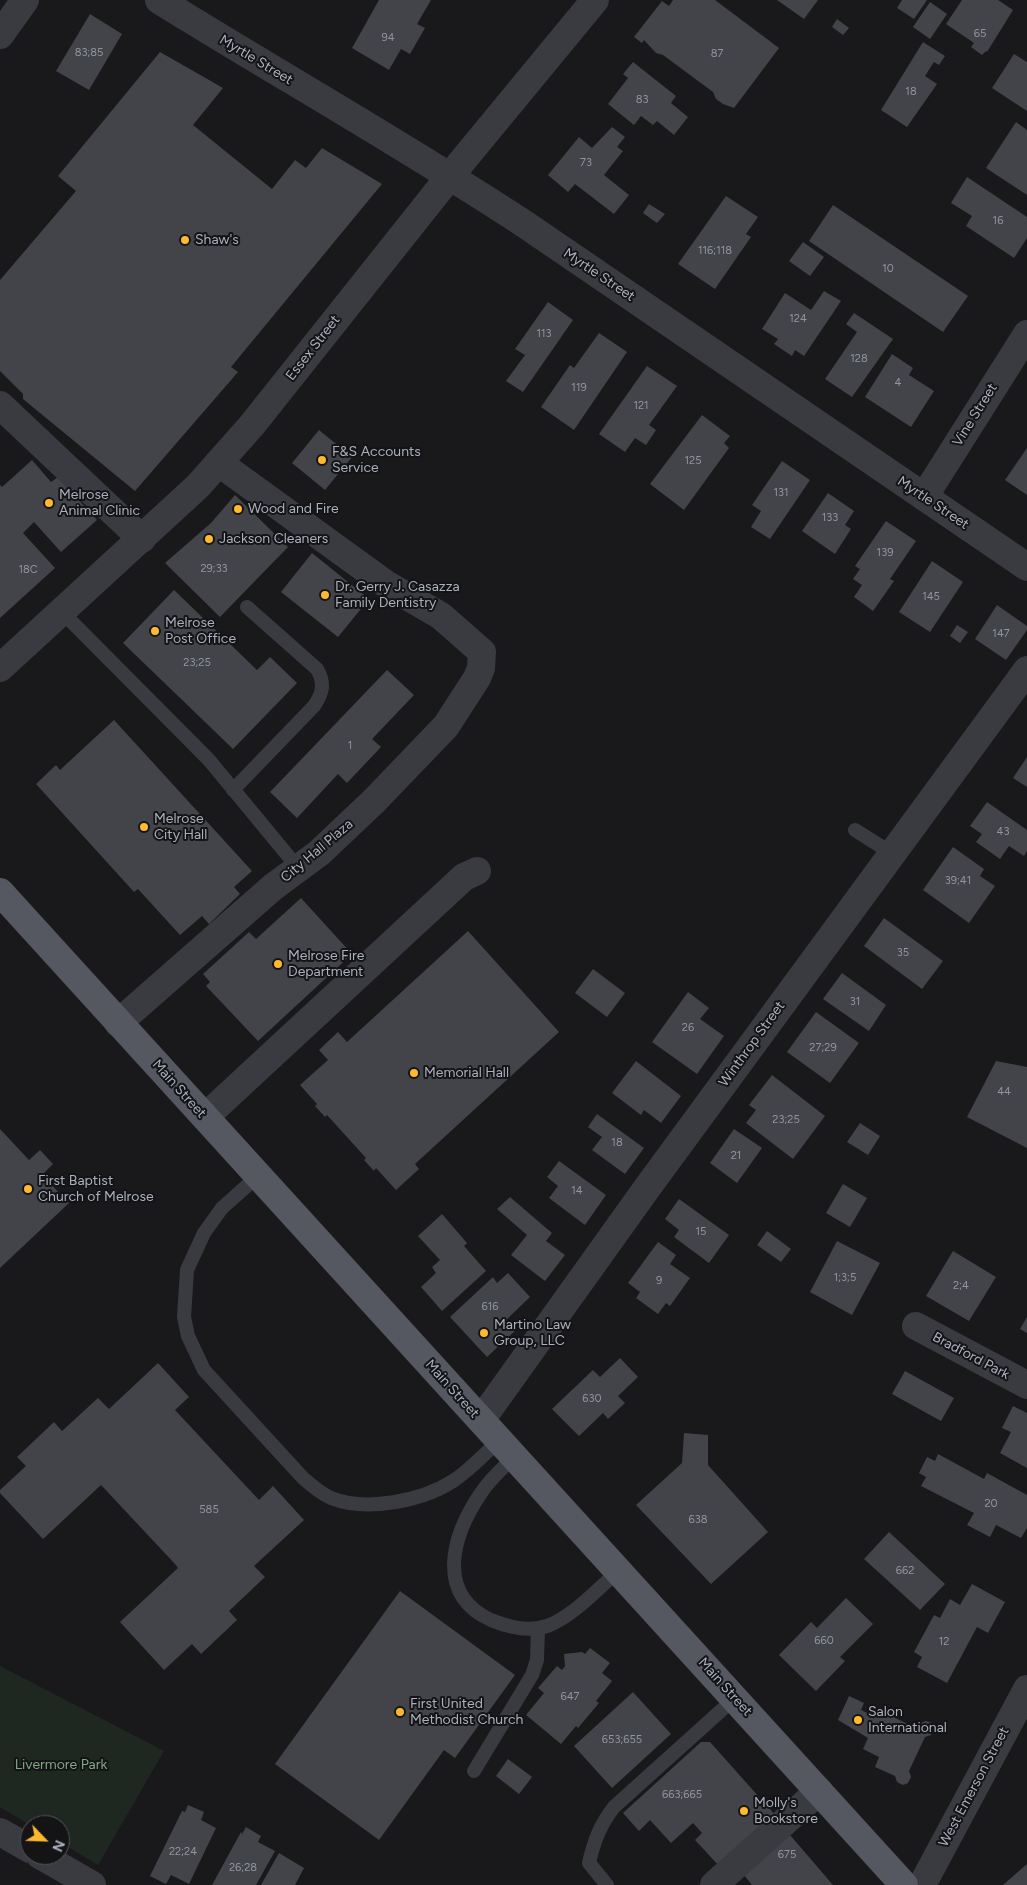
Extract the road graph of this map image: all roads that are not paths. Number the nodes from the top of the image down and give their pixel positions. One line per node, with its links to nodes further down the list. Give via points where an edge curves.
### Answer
1 (25, 0): 4 (street)
2 (159, 0): 5 (street, Myrtle Street)
3 (595, 0): 5 (street, Essex Street)
4 (0, 35)
5 (450, 176): 8 (street, Essex Street, via 252,426); 9 (street, Myrtle Street)
6 (1027, 334): 9 (street, Vine Street)
7 (0, 405): 10 (street)
8 (218, 463): 10 (street, Essex Street); 19 (street, City Hall Plaza, via 386,584 441,616 482,652 477,678 446,726 374,801)
9 (924, 497): 11 (street, Myrtle Street)
10 (142, 539): 13 (street, Essex Street)
11 (1027, 567)
12 (247, 607): 16 (lane, via 317,669 322,689 314,706)
13 (61, 611): 14 (street, Essex Street); 16 (lane, via 180,730)
14 (0, 668)
15 (1027, 670): 18 (street, Winthrop Street)
16 (233, 790): 19 (lane)
17 (855, 830): 18 (lane)
18 (893, 854): 27 (street, Winthrop Street, via 658,1172)
19 (299, 869): 22 (street, City Hall Plaza)
20 (477, 871): 23 (street, via 464,877)
21 (0, 892): 22 (main road, Main Street)
22 (118, 1022): 23 (main road, Main Street)
23 (205, 1117): 24 (main road, Main Street)
24 (259, 1176): 27 (main road, Main Street); 28 (lane, via 214,1218 187,1270 184,1317 188,1336 216,1385 303,1478 318,1491 347,1502 389,1503 430,1493)
25 (916, 1326): 26 (street, Bradford Park)
26 (1027, 1386)
27 (481, 1420): 28 (main road, Main Street)
28 (507, 1449): 29 (main road, Main Street); 30 (lane, via 480,1493 460,1535 452,1569 454,1580 470,1605 484,1617 508,1626)
29 (619, 1570): 30 (lane, via 556,1622); 32 (main road, Main Street)
30 (538, 1628): 33 (lane, via 538,1653 532,1675)
31 (1027, 1689): 42 (street, West Emerson Street)
32 (735, 1698): 34 (main road, Main Street); 39 (lane, via 614,1807 606,1818 595,1836 590,1863)
33 (474, 1771)
34 (819, 1791): 40 (street); 41 (main road, Main Street)
35 (0, 1832): 36 (street)
36 (20, 1843)
37 (57, 1865): 38 (street)
38 (92, 1885)
39 (607, 1885)
40 (714, 1885)
41 (904, 1885)
42 (922, 1885)

